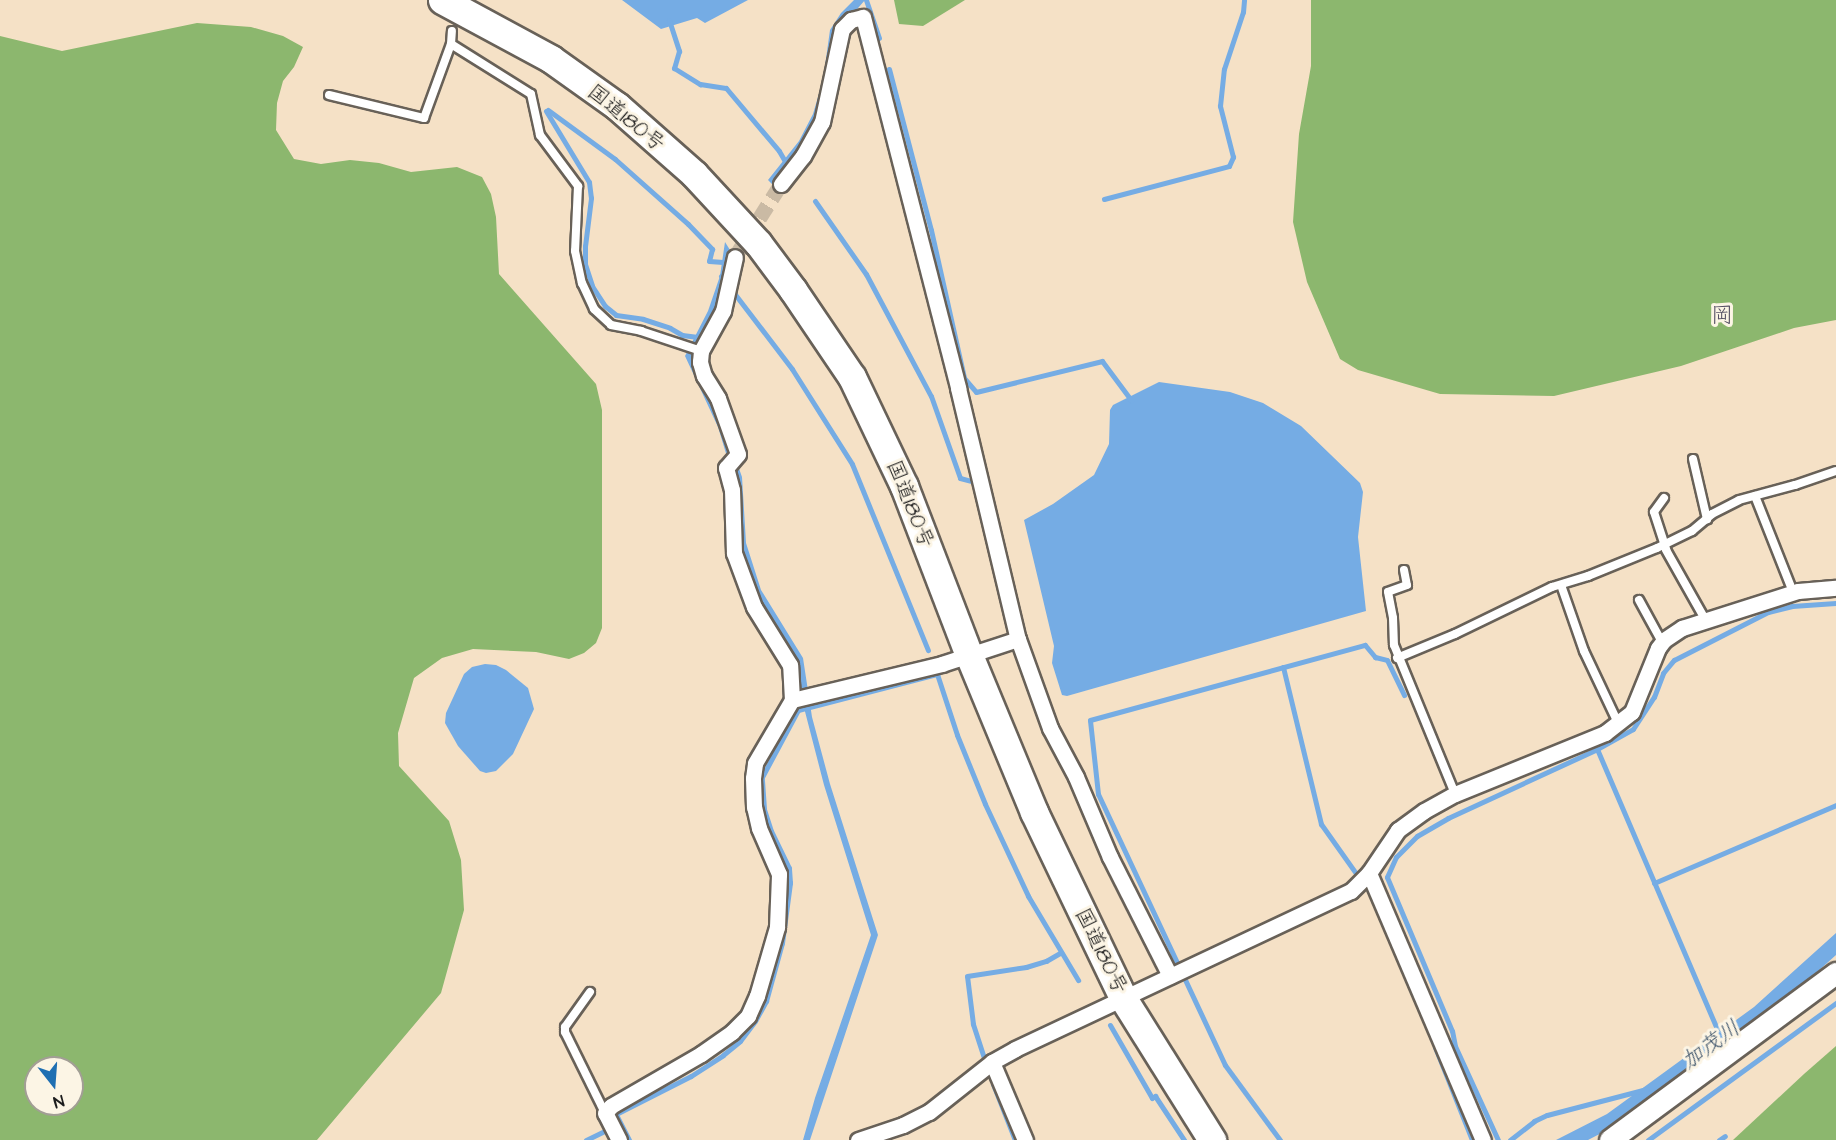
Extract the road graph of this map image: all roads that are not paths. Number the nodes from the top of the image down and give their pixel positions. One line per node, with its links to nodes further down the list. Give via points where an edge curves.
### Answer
1 (442, 0): 23 (highway, 国道180号, via 551,60 616,106 694,174 758,243 852,377 904,486)
2 (452, 31): 3 (lane)
3 (451, 44): 4 (lane, via 424,118); 7 (lane, via 531,94 540,135 578,186 575,251 582,283 594,309 611,325)
4 (329, 95)
5 (781, 184): 21 (street, via 822,122 842,29 851,20 863,17)
6 (735, 257): 7 (street, via 723,311)
7 (700, 351): 25 (street, via 705,376 718,398 738,453 726,468 732,490 734,553 754,607 790,665)
8 (1693, 459): 13 (lane)
9 (1834, 471): 10 (lane); 11 (lane)
10 (1836, 480)
11 (1755, 496): 13 (lane, via 1739,500); 18 (lane)
12 (1664, 498): 14 (lane, via 1654,512)
13 (1707, 519): 14 (lane)
14 (1664, 544): 16 (lane); 20 (lane)
15 (1404, 570): 24 (lane, via 1407,585 1388,592)
16 (1561, 585): 24 (lane); 26 (lane, via 1584,651)
17 (1836, 588): 18 (street)
18 (1793, 592): 20 (street)
19 (1639, 600): 22 (lane)
20 (1706, 621): 22 (street, via 1682,628)
21 (1018, 639): 23 (street); 30 (street, via 1050,728)
22 (1662, 642): 26 (street, via 1639,700)
23 (969, 655): 25 (street); 32 (highway, 国道180号, via 1034,812)
24 (1397, 658): 27 (lane)
25 (792, 700): 34 (street, via 755,763 754,807 779,874 780,887 777,927 748,1016 701,1054 620,1100)
26 (1618, 723): 27 (street, via 1572,748)
27 (1455, 794): 28 (street, via 1398,830)
28 (1369, 873): 30 (street, via 1351,891); 39 (street)
29 (1836, 973): 40 (main road)
30 (1170, 975): 32 (street)
31 (590, 992): 34 (lane, via 565,1032)
32 (1123, 998): 33 (street); 38 (highway, 国道180号)
33 (992, 1062): 36 (street, via 929,1112); 37 (street)
34 (606, 1113): 35 (street)
35 (619, 1140)
36 (858, 1140)
37 (1025, 1140)
38 (1212, 1140)
39 (1483, 1140)
40 (1610, 1140)

